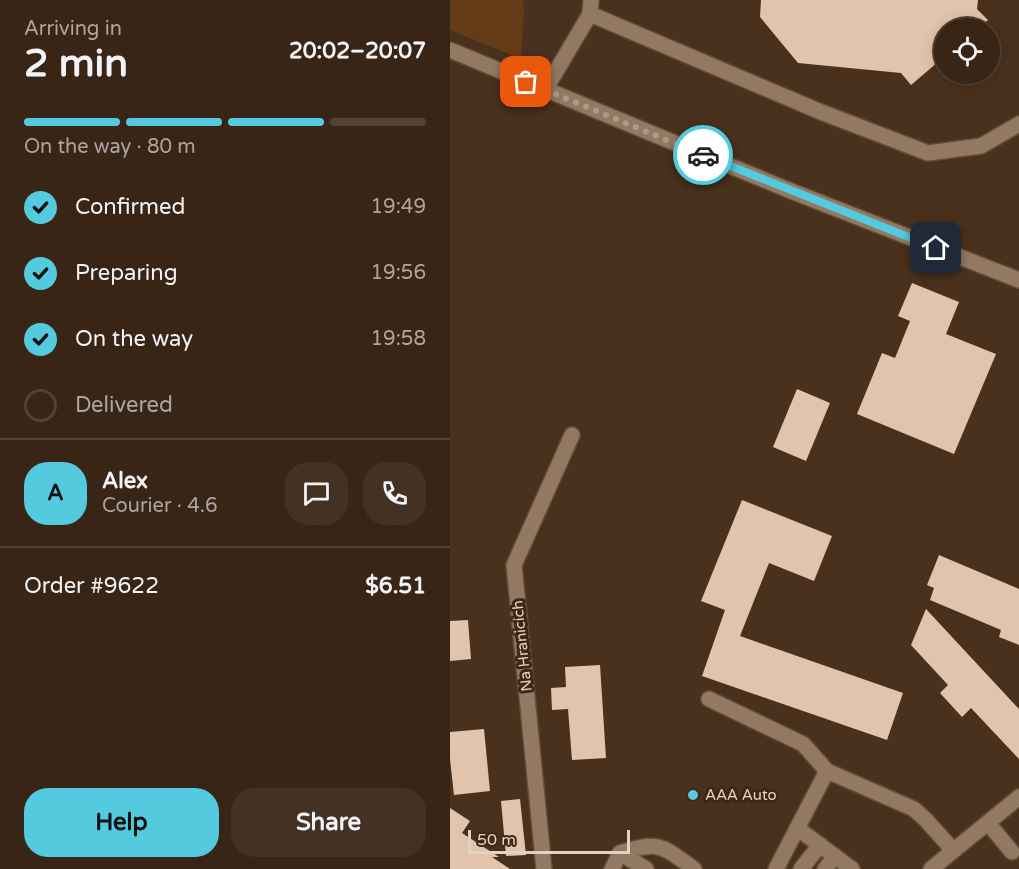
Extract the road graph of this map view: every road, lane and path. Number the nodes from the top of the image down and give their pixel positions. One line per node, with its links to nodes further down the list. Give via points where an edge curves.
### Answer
1 (591, 7): 3 (street); 4 (street, via 821,112 928,153 981,146)
2 (450, 50): 3 (street)
3 (545, 90): 5 (street)
4 (1019, 124)
5 (1019, 280)
6 (572, 435): 17 (street, Na Hranicích, via 514,565)
7 (709, 699): 8 (street, via 803,744)
8 (826, 771): 11 (street); 13 (street, via 914,809)
9 (1019, 797): 10 (street)
10 (988, 823): 13 (street); 15 (street)
11 (797, 828): 12 (street); 21 (street)
12 (820, 844): 16 (street); 22 (street)
13 (952, 850): 25 (street)
14 (620, 852): 18 (street); 19 (street); 20 (street, via 642,846 662,847)
15 (1012, 852)
16 (835, 856): 23 (street); 24 (street)
17 (544, 869)
18 (612, 869)
19 (646, 869)
20 (694, 869)
21 (776, 869)
22 (801, 869)
23 (825, 869)
24 (852, 869)
25 (931, 869)

